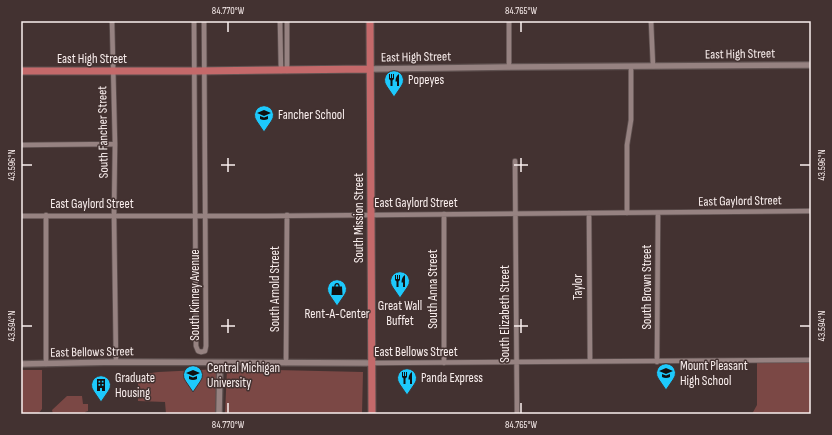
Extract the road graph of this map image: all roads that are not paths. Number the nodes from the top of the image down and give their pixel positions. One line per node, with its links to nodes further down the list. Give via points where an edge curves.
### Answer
1 (112, 21): 15 (street, South Fancher Street)
2 (194, 21): 16 (street, South Kinney Avenue)
3 (204, 21): 17 (street, South Kinney Avenue)
4 (280, 21): 18 (street)
5 (287, 21): 18 (street)
6 (370, 21): 13 (main road, South Mission Street)
7 (509, 21): 11 (street)
8 (651, 21): 10 (street)
9 (811, 65): 10 (street, East High Street)
10 (653, 66): 12 (street, East High Street)
11 (509, 67): 12 (street, East High Street); 13 (street, East High Street)
12 (631, 67): 25 (street)
13 (370, 69): 18 (main road, East High Street); 27 (main road, South Mission Street)
14 (21, 71): 15 (main road, East High Street)
15 (114, 71): 16 (main road, East High Street); 19 (street, South Fancher Street)
16 (195, 71): 17 (main road, East High Street); 32 (street, South Kinney Avenue)
17 (204, 71): 18 (main road, East High Street); 33 (street, South Kinney Avenue)
18 (284, 71)
19 (115, 144): 20 (street); 29 (street, South Fancher Street)
20 (21, 145)
21 (515, 161): 23 (street, South Elizabeth Street)
22 (811, 211): 26 (street, East Gaylord Street)
23 (515, 213): 24 (street, East Gaylord Street); 28 (street, East Gaylord Street); 43 (street, South Elizabeth Street)
24 (589, 213): 25 (street, East Gaylord Street); 36 (street, Taylor)
25 (627, 213): 26 (street, East Gaylord Street)
26 (658, 213): 38 (street, South Brown Street)
27 (371, 214): 28 (street, East Gaylord Street); 34 (street, East Gaylord Street); 41 (main road, South Mission Street)
28 (444, 214): 42 (street, South Anna Street)
29 (114, 215): 31 (street, East Gaylord Street); 32 (street, East Gaylord Street); 37 (street, South Fancher Street)
30 (21, 216): 31 (street, East Gaylord Street)
31 (46, 216): 45 (street)
32 (196, 216): 33 (street, East Gaylord Street); 33 (street, South Kinney Avenue, via 196,346 201,352 205,351 206,346)
33 (205, 216): 34 (street, East Gaylord Street)
34 (287, 216): 40 (street, South Arnold Street)
35 (811, 360): 38 (street, East Bellows Street)
36 (590, 361): 38 (street, East Bellows Street); 43 (street, East Bellows Street)
37 (116, 362): 39 (street, East Bellows Street); 45 (street, East Bellows Street)
38 (657, 362)
39 (220, 363): 40 (street, East Bellows Street); 46 (street)
40 (286, 363): 41 (street, East Bellows Street)
41 (371, 363): 42 (street, East Bellows Street); 47 (main road, South Mission Street)
42 (444, 363): 43 (street, East Bellows Street)
43 (516, 363): 48 (street, South Elizabeth Street)
44 (21, 364): 45 (street, East Bellows Street)
45 (46, 364)
46 (219, 414)
47 (372, 414)
48 (517, 414)

